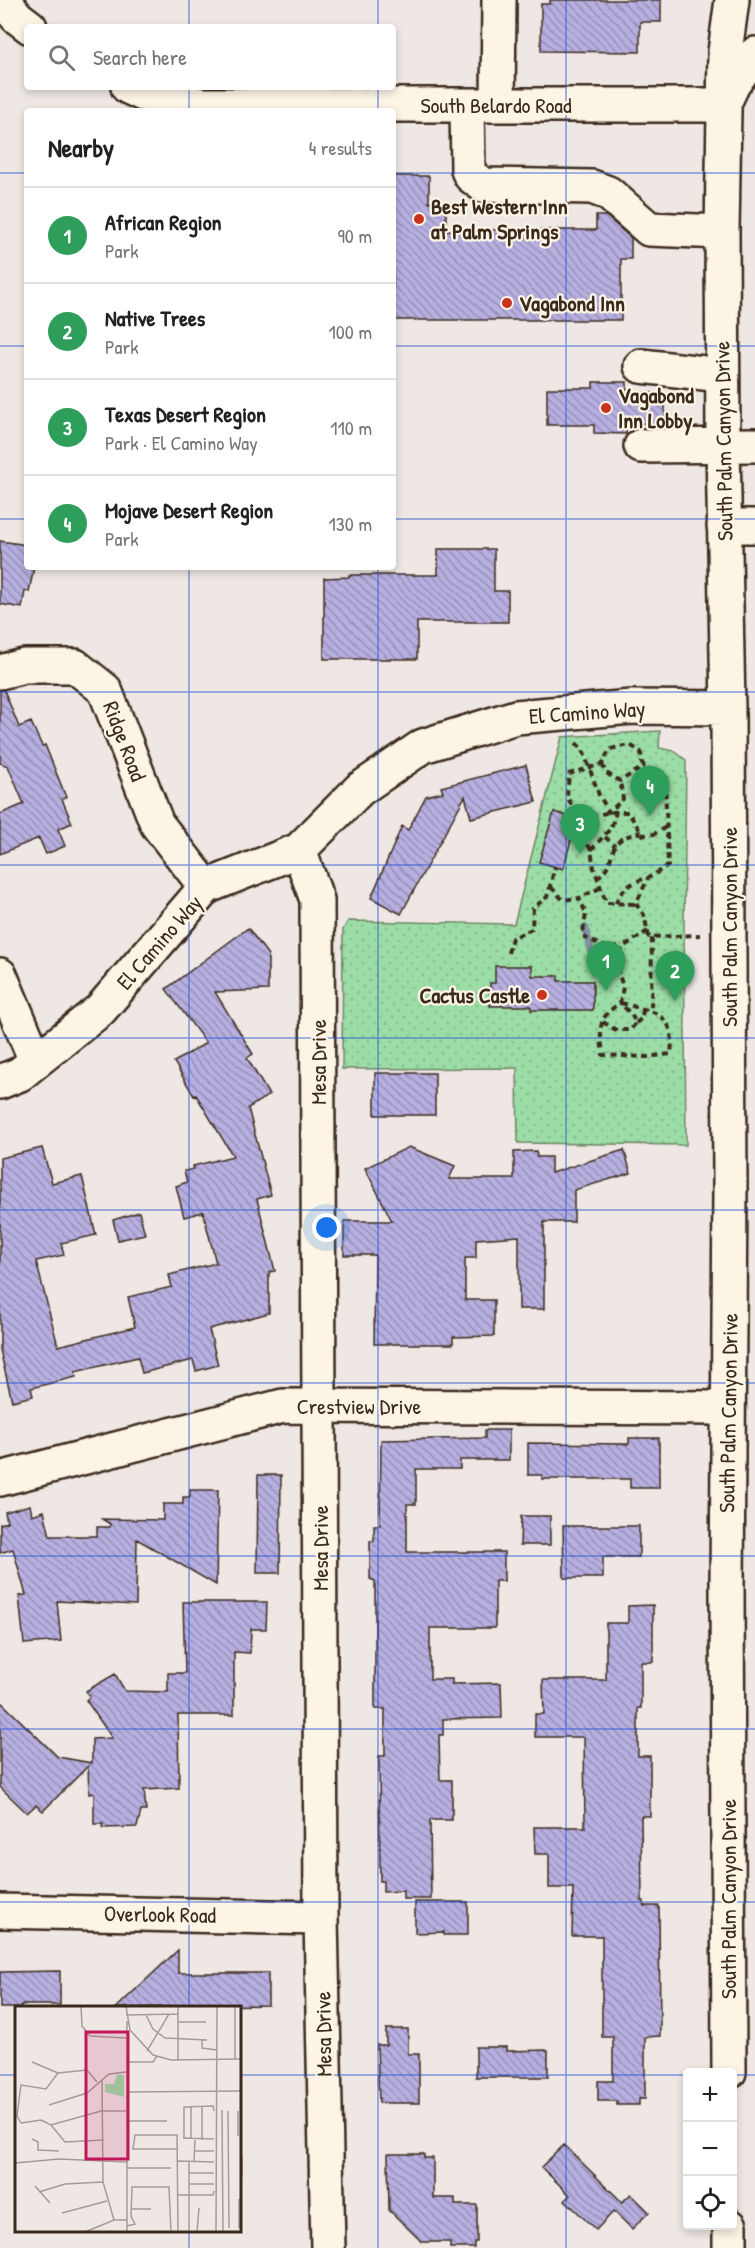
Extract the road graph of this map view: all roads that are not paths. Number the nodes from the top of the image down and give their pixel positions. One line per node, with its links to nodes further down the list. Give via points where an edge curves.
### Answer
1 (3, 0): 4 (street)
2 (499, 0): 8 (street)
3 (732, 0): 9 (street, South Palm Canyon Drive)
4 (26, 24)
5 (755, 54): 9 (street)
6 (124, 90): 10 (street)
7 (133, 90): 8 (street, South Belardo Road, via 203,105)
8 (482, 105): 9 (street, South Belardo Road); 11 (street, via 468,170 483,185 592,187 608,193 649,229)
9 (723, 105): 11 (street, South Palm Canyon Drive)
10 (115, 108)
11 (722, 231): 13 (street, South Palm Canyon Drive)
12 (641, 366): 13 (street)
13 (722, 375): 14 (street, South Palm Canyon Drive)
14 (723, 445): 15 (street); 16 (street); 17 (street, South Palm Canyon Drive)
15 (755, 445)
16 (641, 446)
17 (739, 526): 19 (street, South Palm Canyon Drive)
18 (0, 672): 21 (street, Ridge Road, via 24,666 75,666 105,690 157,824)
19 (728, 708): 20 (street, El Camino Way, via 632,706 516,717 423,746 360,789); 23 (street, South Palm Canyon Drive, via 728,934)
20 (299, 850): 21 (street, El Camino Way); 28 (street, Mesa Drive, via 317,900)
21 (206, 887): 24 (street, El Camino Way, via 100,1010)
22 (0, 975): 24 (street)
23 (742, 1059): 26 (street, South Palm Canyon Drive)
24 (36, 1061): 25 (street, El Camino Way, via 20,1074)
25 (0, 1082)
26 (743, 1189): 27 (street, South Palm Canyon Drive)
27 (737, 1389): 28 (street, Crestview Drive); 30 (street, South Palm Canyon Drive)
28 (320, 1406): 29 (street, Crestview Drive, via 283,1406); 32 (street, Mesa Drive)
29 (0, 1479)
30 (741, 1585): 33 (street, South Palm Canyon Drive)
31 (0, 1911): 32 (street, Overlook Road)
32 (321, 1918): 37 (street, Mesa Drive)
33 (731, 2068)
34 (737, 2074): 35 (street)
35 (755, 2075)
36 (730, 2230): 38 (street)
37 (328, 2248)
38 (730, 2248)

